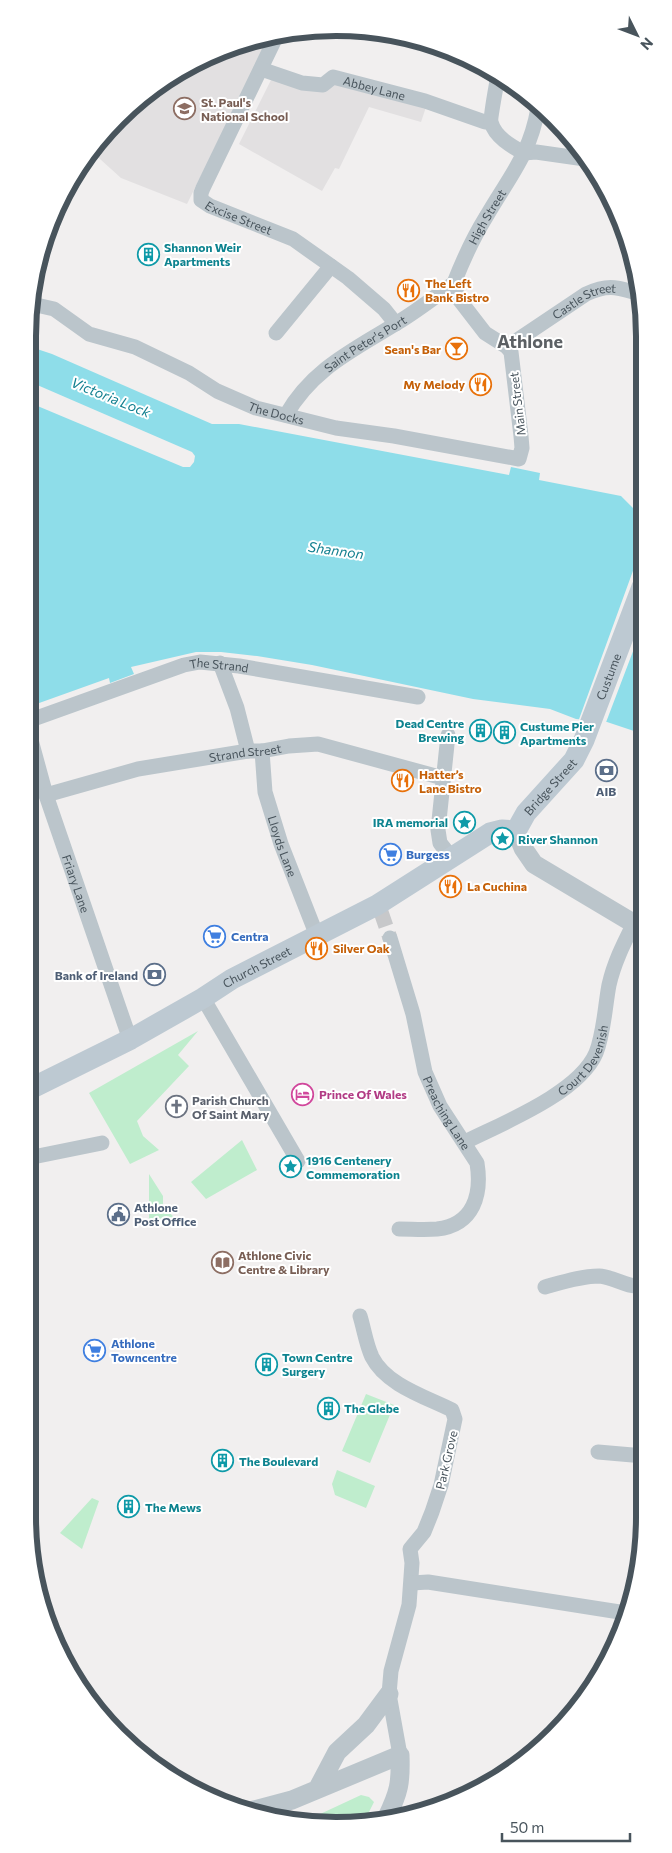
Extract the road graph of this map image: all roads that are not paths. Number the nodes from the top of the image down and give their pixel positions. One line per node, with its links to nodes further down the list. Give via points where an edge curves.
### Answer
1 (273, 43): 2 (street, Excise Street)
2 (260, 69): 5 (street, Abbey Lane, via 323,85 333,77 432,103 485,122); 8 (street, Excise Street, via 203,188 201,200 293,239)
3 (497, 83): 5 (street)
4 (537, 114): 6 (street, High Street, via 534,132)
5 (490, 120): 6 (street, via 497,134)
6 (524, 153): 7 (street); 9 (street, High Street, via 465,256)
7 (577, 158)
8 (331, 266): 12 (street, Excise Street, via 384,309); 13 (street)
9 (454, 283): 12 (street, Saint Peter's Port); 14 (street, via 458,298 485,333)
10 (632, 292): 14 (street, Castle Street, via 608,286 597,289)
11 (38, 305): 15 (street, The Docks, via 54,309 89,334 135,347 189,373 217,391 256,408)
12 (396, 324): 15 (street, Saint Peter's Port, via 334,361 306,387)
13 (276, 333)
14 (507, 347): 16 (street, Main Street, via 511,352 520,417 522,448)
15 (286, 415): 16 (street, The Docks, via 336,428)
16 (519, 459)
17 (636, 603): 22 (main road, Custume)
18 (220, 664): 19 (street, The Strand); 20 (street, The Strand, via 200,662 184,665); 23 (street, Lloyds Lane)
19 (418, 697)
20 (36, 718)
21 (448, 735): 25 (street)
22 (584, 740): 27 (main road, Bridge Street, via 574,760 526,813)
23 (255, 751): 25 (street, Strand Street, via 323,745); 26 (street, Strand Street, via 138,769); 31 (street, Lloyds Lane, via 281,844)
24 (36, 758): 26 (street, Friary Lane)
25 (443, 778): 28 (street, via 438,830 440,843)
26 (46, 795): 34 (street, Friary Lane)
27 (516, 831): 28 (main road, Church Street, via 490,833); 29 (street, via 534,864)
28 (451, 857): 31 (main road, Church Street, via 379,908)
29 (636, 926)
30 (636, 930): 36 (street, Court Devenish, via 615,961 592,1062 578,1078 554,1095)
31 (318, 936): 33 (main road, Church Street, via 232,979)
32 (390, 938): 36 (street, Preaching Lane, via 413,1014 425,1072 440,1106)
33 (203, 998): 34 (main road, Church Street); 39 (street)
34 (131, 1039): 35 (main road, Church Street)
35 (36, 1086)
36 (465, 1142): 40 (street, Preaching Lane, via 477,1163 479,1174 479,1189 469,1212 458,1223 438,1229)
37 (102, 1143): 38 (street)
38 (36, 1156)
39 (298, 1161)
40 (398, 1229)
41 (546, 1287): 42 (street, via 599,1276)
42 (636, 1287)
43 (360, 1316): 46 (street, Park Grove, via 372,1356 386,1375 452,1410 455,1420 432,1512 424,1532 410,1549)
44 (598, 1452): 45 (street)
45 (636, 1455)
46 (412, 1583): 47 (street, via 428,1582); 48 (street, Park Grove, via 391,1671)
47 (620, 1612)
48 (389, 1694): 49 (street, Park Grove); 50 (street, via 366,1725 337,1752)
49 (400, 1755): 50 (street); 54 (street, via 401,1778)
50 (318, 1788): 51 (street)
51 (292, 1800): 52 (street); 53 (street)
52 (262, 1808)
53 (281, 1812)
54 (388, 1812)

